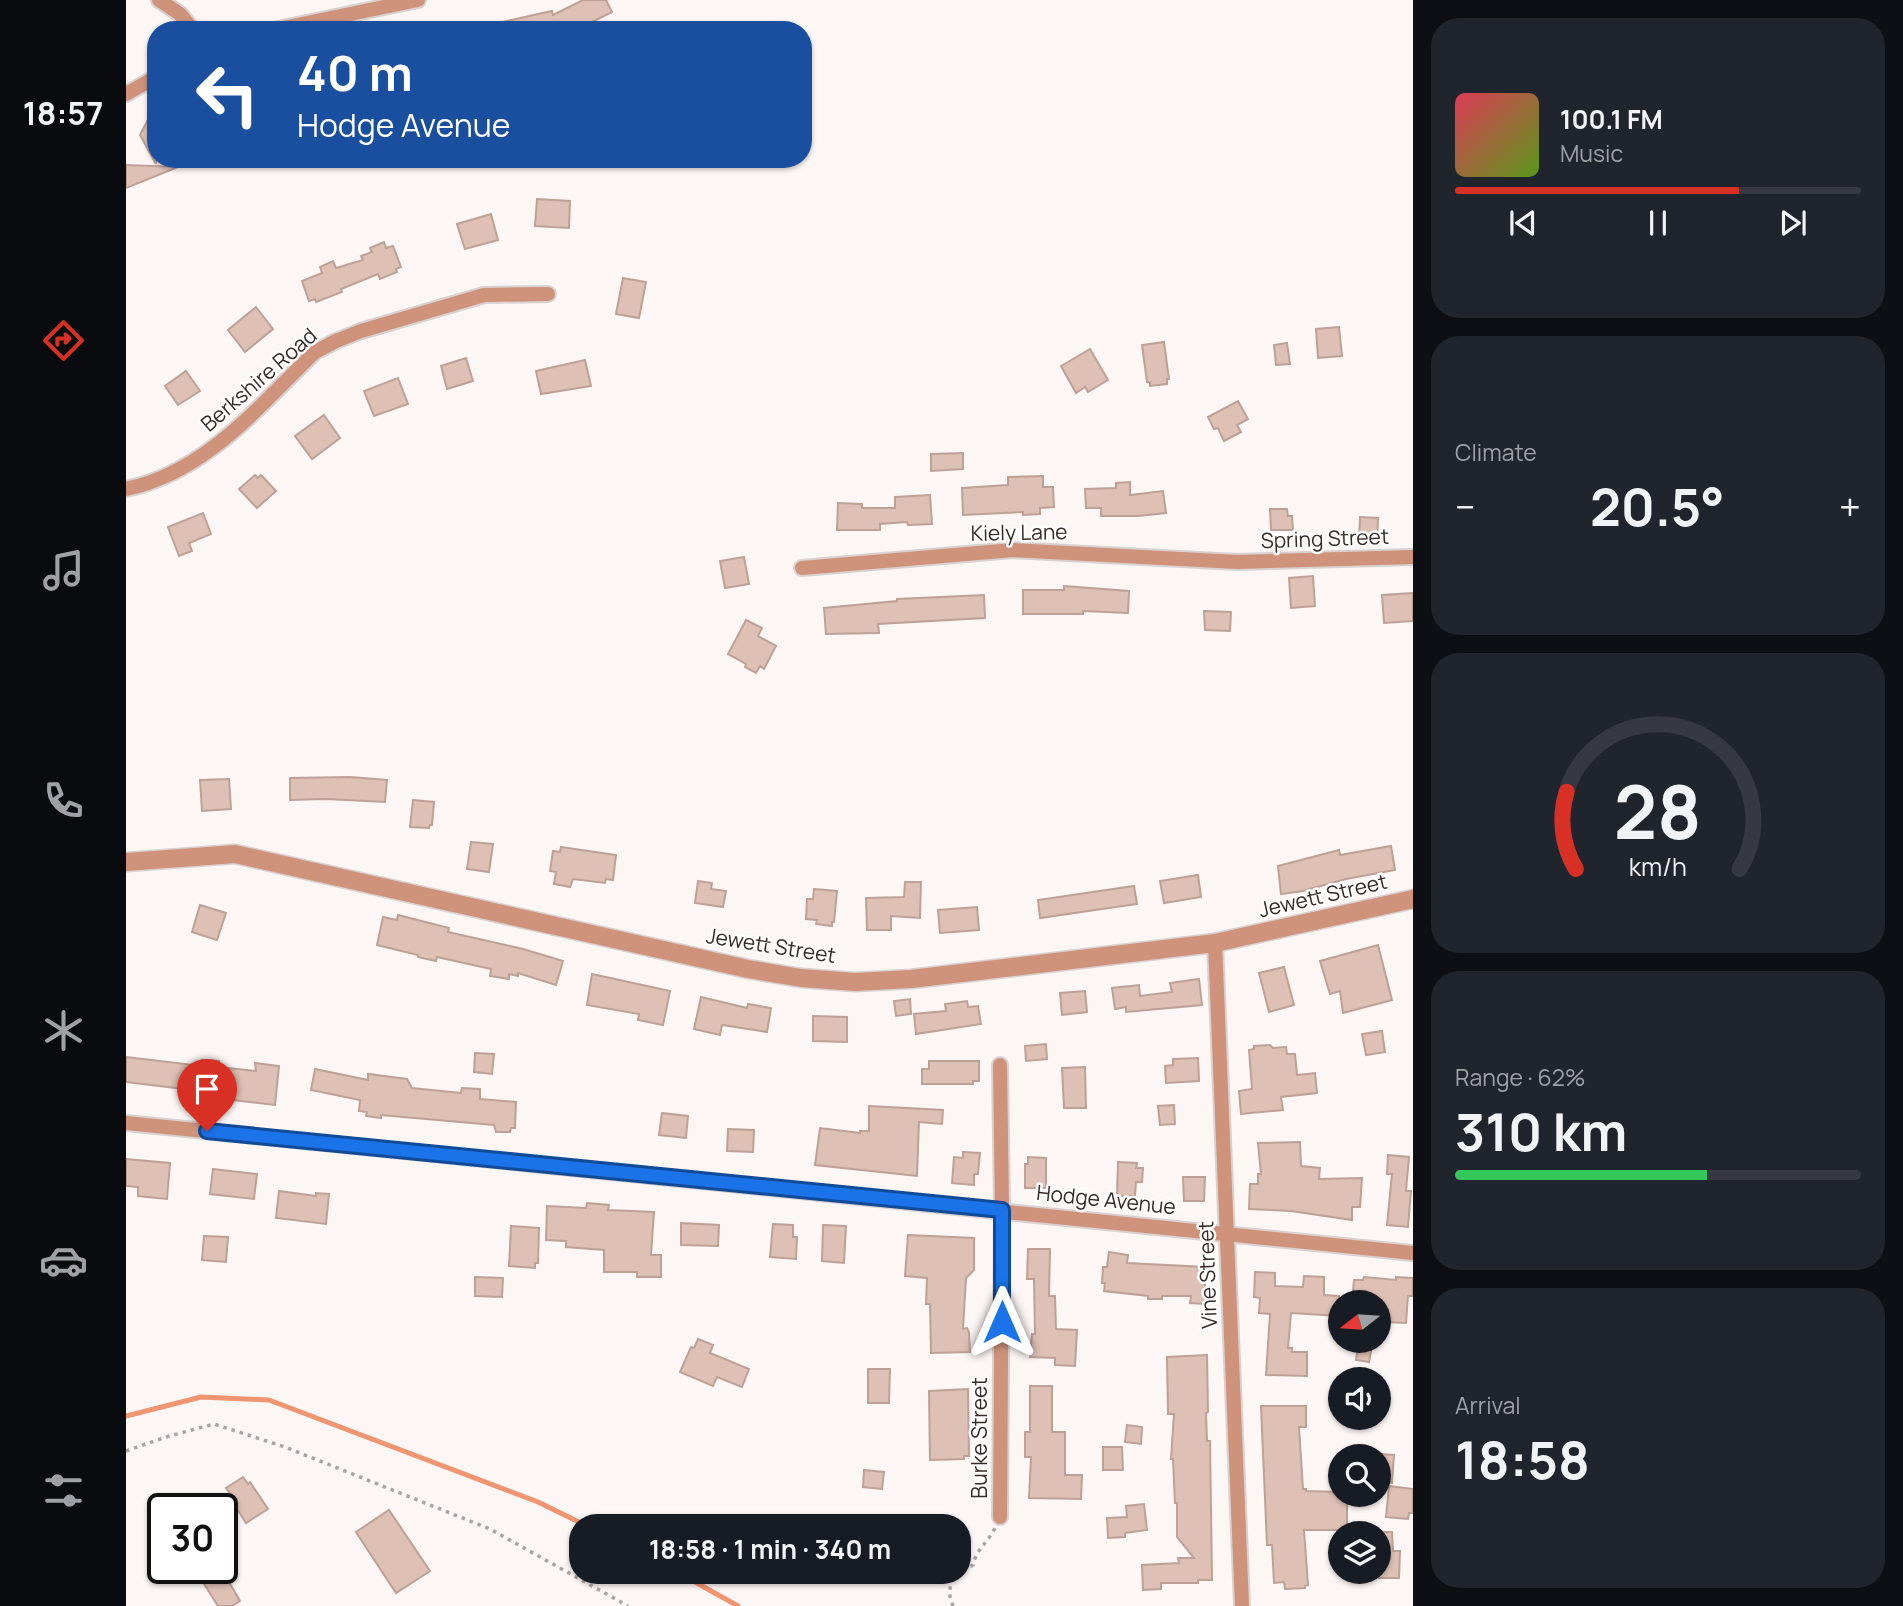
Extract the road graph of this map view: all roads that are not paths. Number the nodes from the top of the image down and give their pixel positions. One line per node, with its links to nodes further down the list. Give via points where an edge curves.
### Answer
1 (159, 0): 3 (street)
2 (418, 0): 4 (street)
3 (185, 21)
4 (316, 21)
5 (147, 81): 6 (street)
6 (126, 94)
7 (548, 294): 8 (street, Berkshire Road, via 484,295 335,341 315,352 206,454 165,477)
8 (126, 489)
9 (1413, 557): 10 (street, Spring Street)
10 (1237, 562): 11 (street, Kiely Lane, via 1013,550)
11 (802, 568)
12 (126, 862): 14 (street, Jewett Street, via 235,854 801,978 855,982 911,979)
13 (1413, 899): 14 (street, Jewett Street)
14 (1215, 943): 18 (street, Vine Street)
15 (1000, 1065): 17 (street, Burke Street)
16 (126, 1123): 17 (street, Hodge Avenue)
17 (1002, 1210): 18 (street, Hodge Avenue); 20 (street, Burke Street)
18 (1227, 1234): 19 (street, Hodge Avenue); 21 (street, Vine Street)
19 (1413, 1253)
20 (1000, 1517)
21 (1242, 1606)

